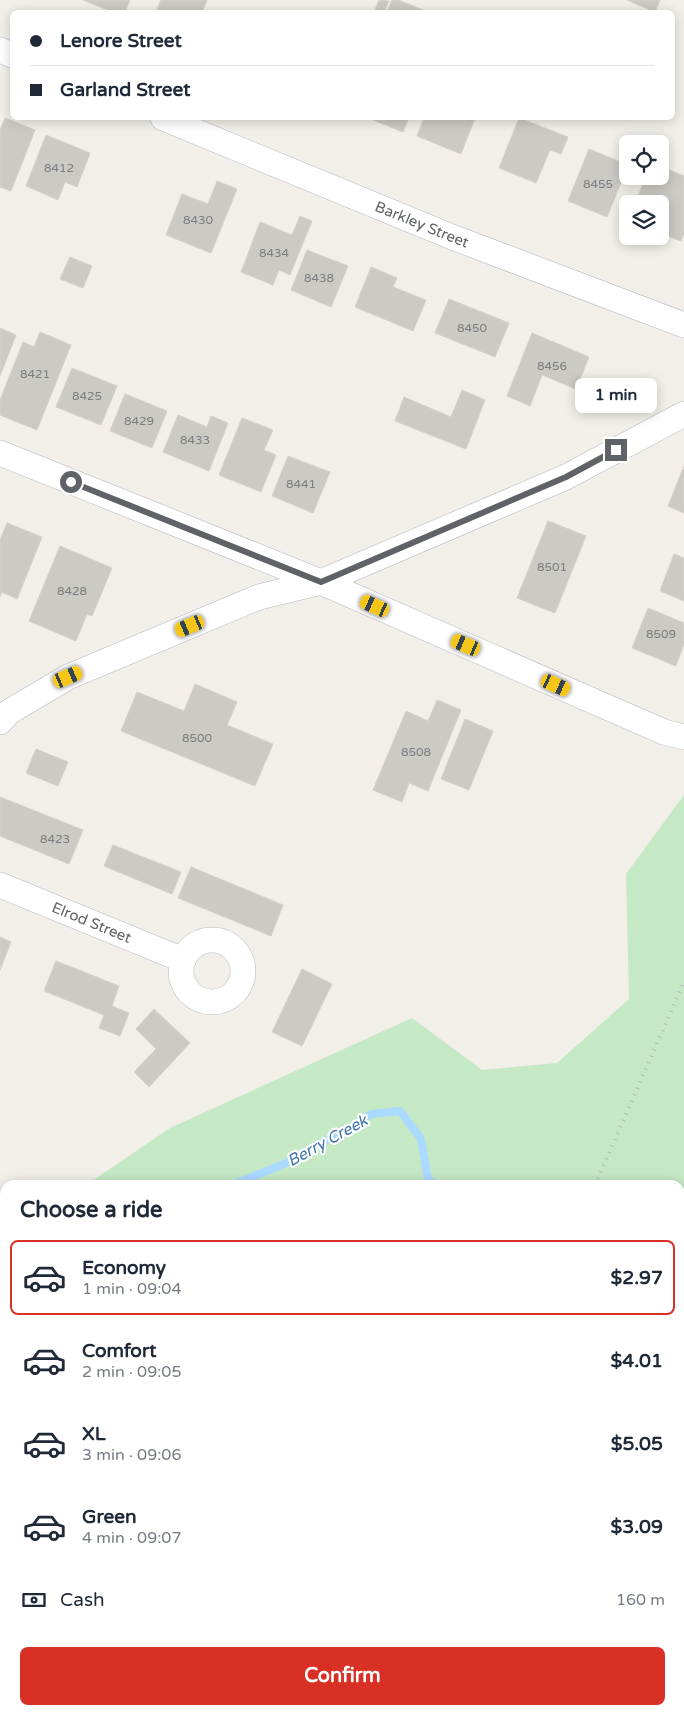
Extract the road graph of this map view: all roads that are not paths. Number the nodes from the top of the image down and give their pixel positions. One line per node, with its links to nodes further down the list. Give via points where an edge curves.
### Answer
1 (168, 120): 2 (street, Barkley Street, via 452,237)
2 (684, 326)
3 (684, 414): 5 (street, via 566,477)
4 (0, 453): 5 (street)
5 (321, 582): 6 (street, via 259,597 68,677 9,712); 7 (street)
6 (0, 722)
7 (674, 735)
8 (0, 885): 9 (street, Elrod Street)
9 (183, 960)

